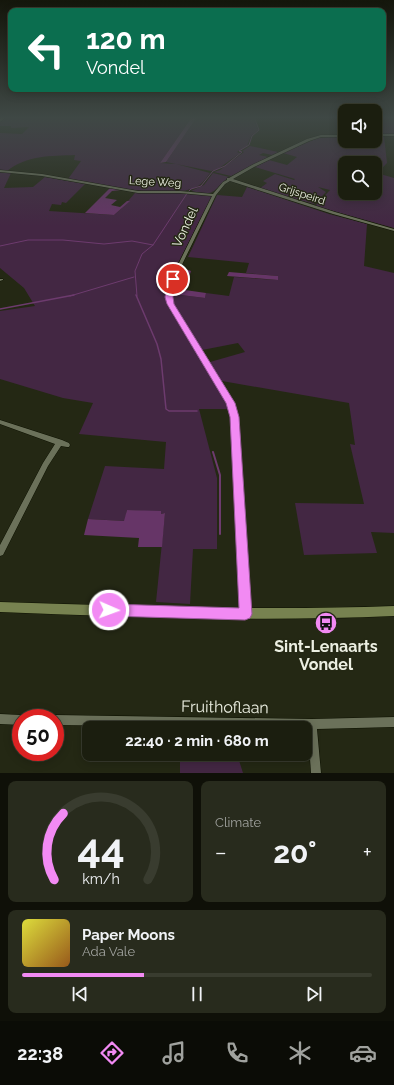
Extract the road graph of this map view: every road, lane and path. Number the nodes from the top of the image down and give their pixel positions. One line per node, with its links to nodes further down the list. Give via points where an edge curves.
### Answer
1 (280, 153): 3 (street, Vondel)
2 (0, 171): 4 (street, Lege Weg, via 42,175 138,192)
3 (228, 180): 4 (street, Vondel); 5 (street, Grijspeird)
4 (214, 195): 10 (street, Vondel, via 173,279 169,297 170,304 230,403 235,417)
5 (394, 230)
6 (0, 422): 7 (street, via 63,443 45,465)
7 (0, 553)
8 (0, 607): 10 (main road)
9 (394, 611): 10 (main road)
10 (245, 614)
11 (0, 719): 12 (street)
12 (12, 720)
13 (64, 720): 14 (street, Fruithoflaan)
14 (119, 721)
15 (394, 722): 16 (street, Fruithoflaan)
16 (312, 724): 17 (street)
17 (316, 773)

